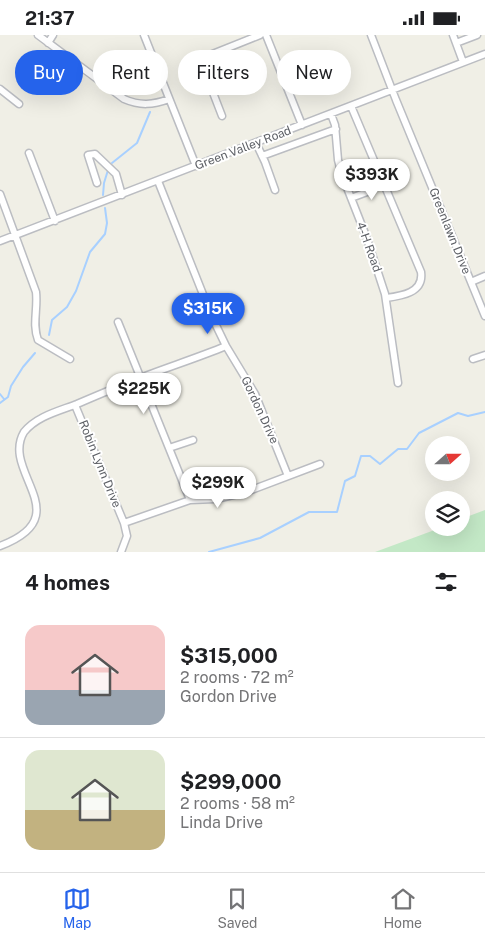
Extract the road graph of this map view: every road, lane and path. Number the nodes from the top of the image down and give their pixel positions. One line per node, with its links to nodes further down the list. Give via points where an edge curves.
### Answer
1 (38, 35): 9 (street)
2 (53, 35): 9 (street)
3 (144, 35): 15 (street)
4 (260, 35): 19 (street, via 200,59)
5 (266, 35): 20 (street)
6 (371, 35): 14 (street, Greenlawn Drive)
7 (453, 35): 10 (street)
8 (477, 35): 10 (street)
9 (48, 43): 15 (street, via 124,99 146,105)
10 (456, 43): 12 (street)
11 (485, 54): 12 (street, Green Valley Road)
12 (463, 62): 14 (street, Green Valley Road)
13 (0, 89): 16 (street)
14 (393, 90): 17 (street, Green Valley Road); 37 (street, Greenlawn Drive)
15 (169, 99): 25 (street)
16 (19, 104)
17 (351, 106): 18 (street, Green Valley Road); 27 (street)
18 (331, 114): 20 (street, Green Valley Road); 21 (street, 4-H Road)
19 (222, 116)
20 (302, 125): 22 (street, Green Valley Road)
21 (336, 129): 24 (street); 32 (street, 4-H Road, via 338,160)
22 (256, 143): 24 (street); 25 (street, Green Valley Road)
23 (28, 153): 33 (street)
24 (262, 156): 29 (street)
25 (196, 166): 26 (street, Green Valley Road)
26 (158, 181): 31 (street, Green Valley Road); 41 (street, Gordon Drive)
27 (383, 182): 32 (street); 38 (street, via 422,277 420,284 406,295)
28 (97, 183): 31 (street, via 88,155 95,154 116,174)
29 (275, 190)
30 (0, 195): 34 (street)
31 (122, 195): 33 (street, Green Valley Road)
32 (351, 198): 38 (street, 4-H Road)
33 (55, 221): 34 (street, Green Valley Road)
34 (16, 235): 35 (street, Green Valley Road); 43 (street, via 36,292 38,306 34,325 38,340)
35 (0, 241)
36 (485, 276): 37 (street)
37 (471, 282): 39 (street, Greenlawn Drive)
38 (386, 298): 46 (street, 4-H Road)
39 (485, 316)
40 (118, 322): 45 (street)
41 (226, 346): 45 (street); 51 (street, Gordon Drive, via 254,394)
42 (485, 355): 44 (street)
43 (70, 359)
44 (473, 359)
45 (140, 377): 47 (street); 49 (street)
46 (398, 383)
47 (75, 405): 53 (street, Robin Lynn Drive); 54 (street, via 48,415 23,433 18,444 18,463 32,500 34,518 22,536)
48 (193, 440): 49 (street)
49 (169, 448): 52 (street)
50 (320, 464): 51 (street)
51 (288, 475): 52 (street, via 231,496)
52 (190, 500): 53 (street)
53 (124, 523): 55 (street, via 126,536)
54 (0, 546)
55 (121, 552)

